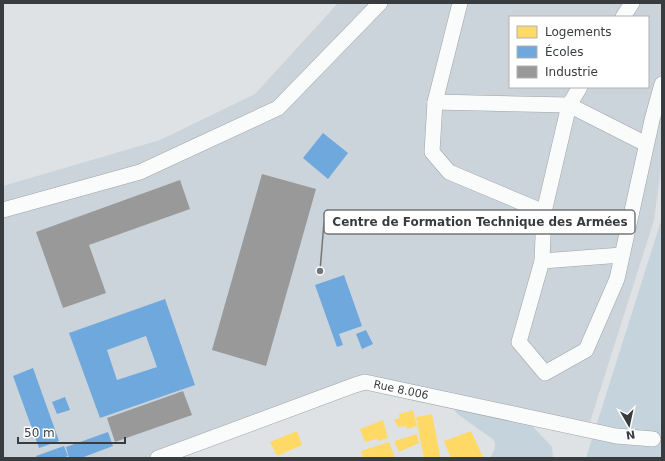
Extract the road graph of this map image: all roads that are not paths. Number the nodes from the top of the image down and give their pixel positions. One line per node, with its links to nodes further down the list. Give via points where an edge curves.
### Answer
1 (380, 3): 10 (street, via 278,108 140,172)
2 (460, 3): 7 (street)
3 (632, 3): 4 (street)
4 (624, 16)
5 (662, 84): 9 (street)
6 (579, 88): 8 (street)
7 (435, 102): 8 (street); 11 (street, via 432,152 449,172)
8 (569, 105): 9 (street); 11 (street)
9 (646, 144): 12 (street)
10 (3, 210)
11 (544, 212): 13 (street)
12 (622, 255): 13 (street); 13 (street, via 617,279 586,350 545,373 519,342)
13 (542, 261)
14 (652, 439): 15 (street, Rue 8.006, via 616,436 365,382)
15 (158, 458)

